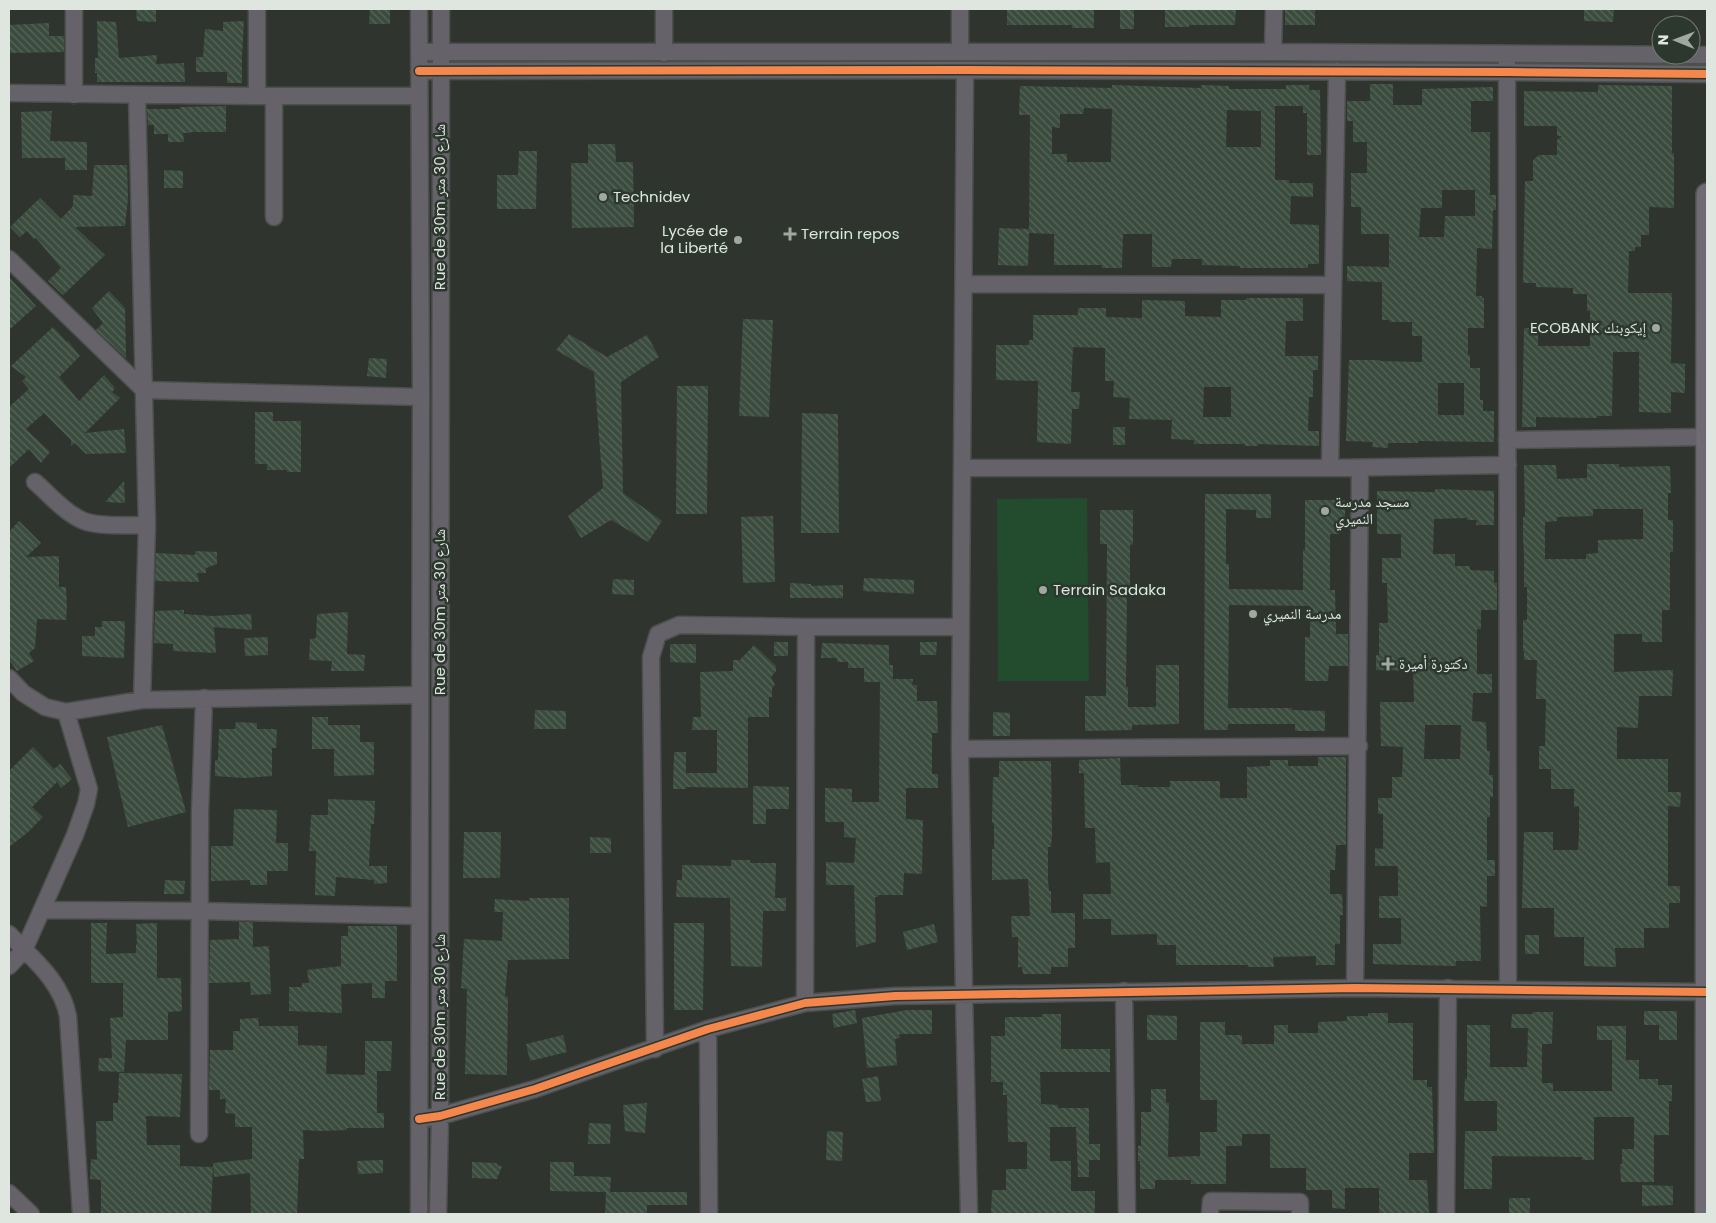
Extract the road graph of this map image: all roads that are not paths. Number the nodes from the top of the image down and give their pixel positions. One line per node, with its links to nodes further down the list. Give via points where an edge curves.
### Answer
1 (74, 9): 22 (street)
2 (257, 9): 24 (street)
3 (419, 9): 8 (street, Rue de 30m شارع 30 متر)
4 (441, 9): 12 (street, Rue de 30m شارع 30 متر)
5 (664, 9): 9 (street)
6 (960, 9): 10 (street)
7 (1274, 9): 11 (street)
8 (419, 52): 12 (street); 16 (street, Rue de 30m شارع 30 متر)
9 (664, 52): 10 (street); 12 (street)
10 (960, 52): 11 (street)
11 (1274, 52): 13 (street)
12 (441, 53): 18 (street, Rue de 30m شارع 30 متر)
13 (1507, 55): 14 (street); 19 (street)
14 (1707, 55)
15 (965, 70): 17 (street); 18 (street); 30 (street)
16 (419, 71): 18 (street); 26 (street, Rue de 30m شارع 30 متر)
17 (1337, 71): 19 (street); 31 (street)
18 (440, 72): 70 (street, Rue de 30m شارع 30 متر)
19 (1507, 72): 20 (street); 37 (street)
20 (1707, 74)
21 (9, 93): 22 (street)
22 (74, 95): 23 (street)
23 (137, 95): 24 (street); 34 (street)
24 (257, 96): 25 (street)
25 (274, 96): 26 (street); 28 (street)
26 (418, 96): 35 (street, Rue de 30m شارع 30 متر)
27 (1707, 194): 32 (main road)
28 (274, 217)
29 (9, 259): 34 (street)
30 (964, 284): 31 (street); 39 (street)
31 (1332, 285): 40 (street)
32 (1707, 356): 33 (main road)
33 (1707, 382): 36 (main road)
34 (144, 390): 35 (street); 43 (street)
35 (421, 398): 48 (street, Rue de 30m شارع 30 متر)
36 (1706, 437): 37 (street); 46 (main road)
37 (1508, 440): 38 (street)
38 (1508, 465): 41 (street); 62 (street)
39 (963, 468): 40 (street); 45 (street)
40 (1330, 468): 41 (street)
41 (1360, 468): 52 (street)
42 (35, 482): 43 (street, via 84,521)
43 (147, 525): 50 (street)
44 (806, 627): 45 (street); 66 (street); 69 (street, via 679,625 658,634 651,657)
45 (961, 627): 53 (street)
46 (1707, 647): 64 (main road)
47 (9, 678): 51 (street, via 23,693 45,707)
48 (420, 695): 49 (street); 56 (street, Rue de 30m شارع 30 متر)
49 (204, 698): 50 (street); 55 (street)
50 (142, 700): 51 (street)
51 (66, 712): 54 (street, via 89,789 75,835)
52 (1359, 746): 53 (street); 60 (street)
53 (960, 749): 65 (street)
54 (43, 910): 55 (street); 58 (street)
55 (200, 911): 56 (street); 72 (street)
56 (419, 916): 71 (street, Rue de 30m شارع 30 متر)
57 (9, 934): 58 (street)
58 (24, 950): 59 (street); 75 (street, via 52,979 65,1002)
59 (9, 966)
60 (1355, 988): 61 (street); 63 (street)
61 (1448, 988): 62 (street); 83 (street)
62 (1508, 988): 64 (street)
63 (1124, 991): 65 (street); 80 (street)
64 (1707, 992): 68 (main road)
65 (964, 994): 66 (street); 79 (street)
66 (805, 1002): 67 (street)
67 (708, 1029): 69 (street); 78 (street)
68 (1707, 1034): 84 (main road)
69 (655, 1049): 70 (street)
70 (440, 1116): 71 (street); 77 (street, Rue de 30m شارع 30 متر)
71 (420, 1119): 76 (street, Rue de 30m شارع 30 متر)
72 (199, 1134)
73 (9, 1193): 74 (street)
74 (31, 1214)
75 (81, 1214)
76 (419, 1214)
77 (438, 1214)
78 (708, 1214)
79 (969, 1214)
80 (1127, 1214)
81 (1210, 1214): 82 (street, via 1210,1201 1300,1202)
82 (1300, 1214)
83 (1446, 1214)
84 (1706, 1214)

